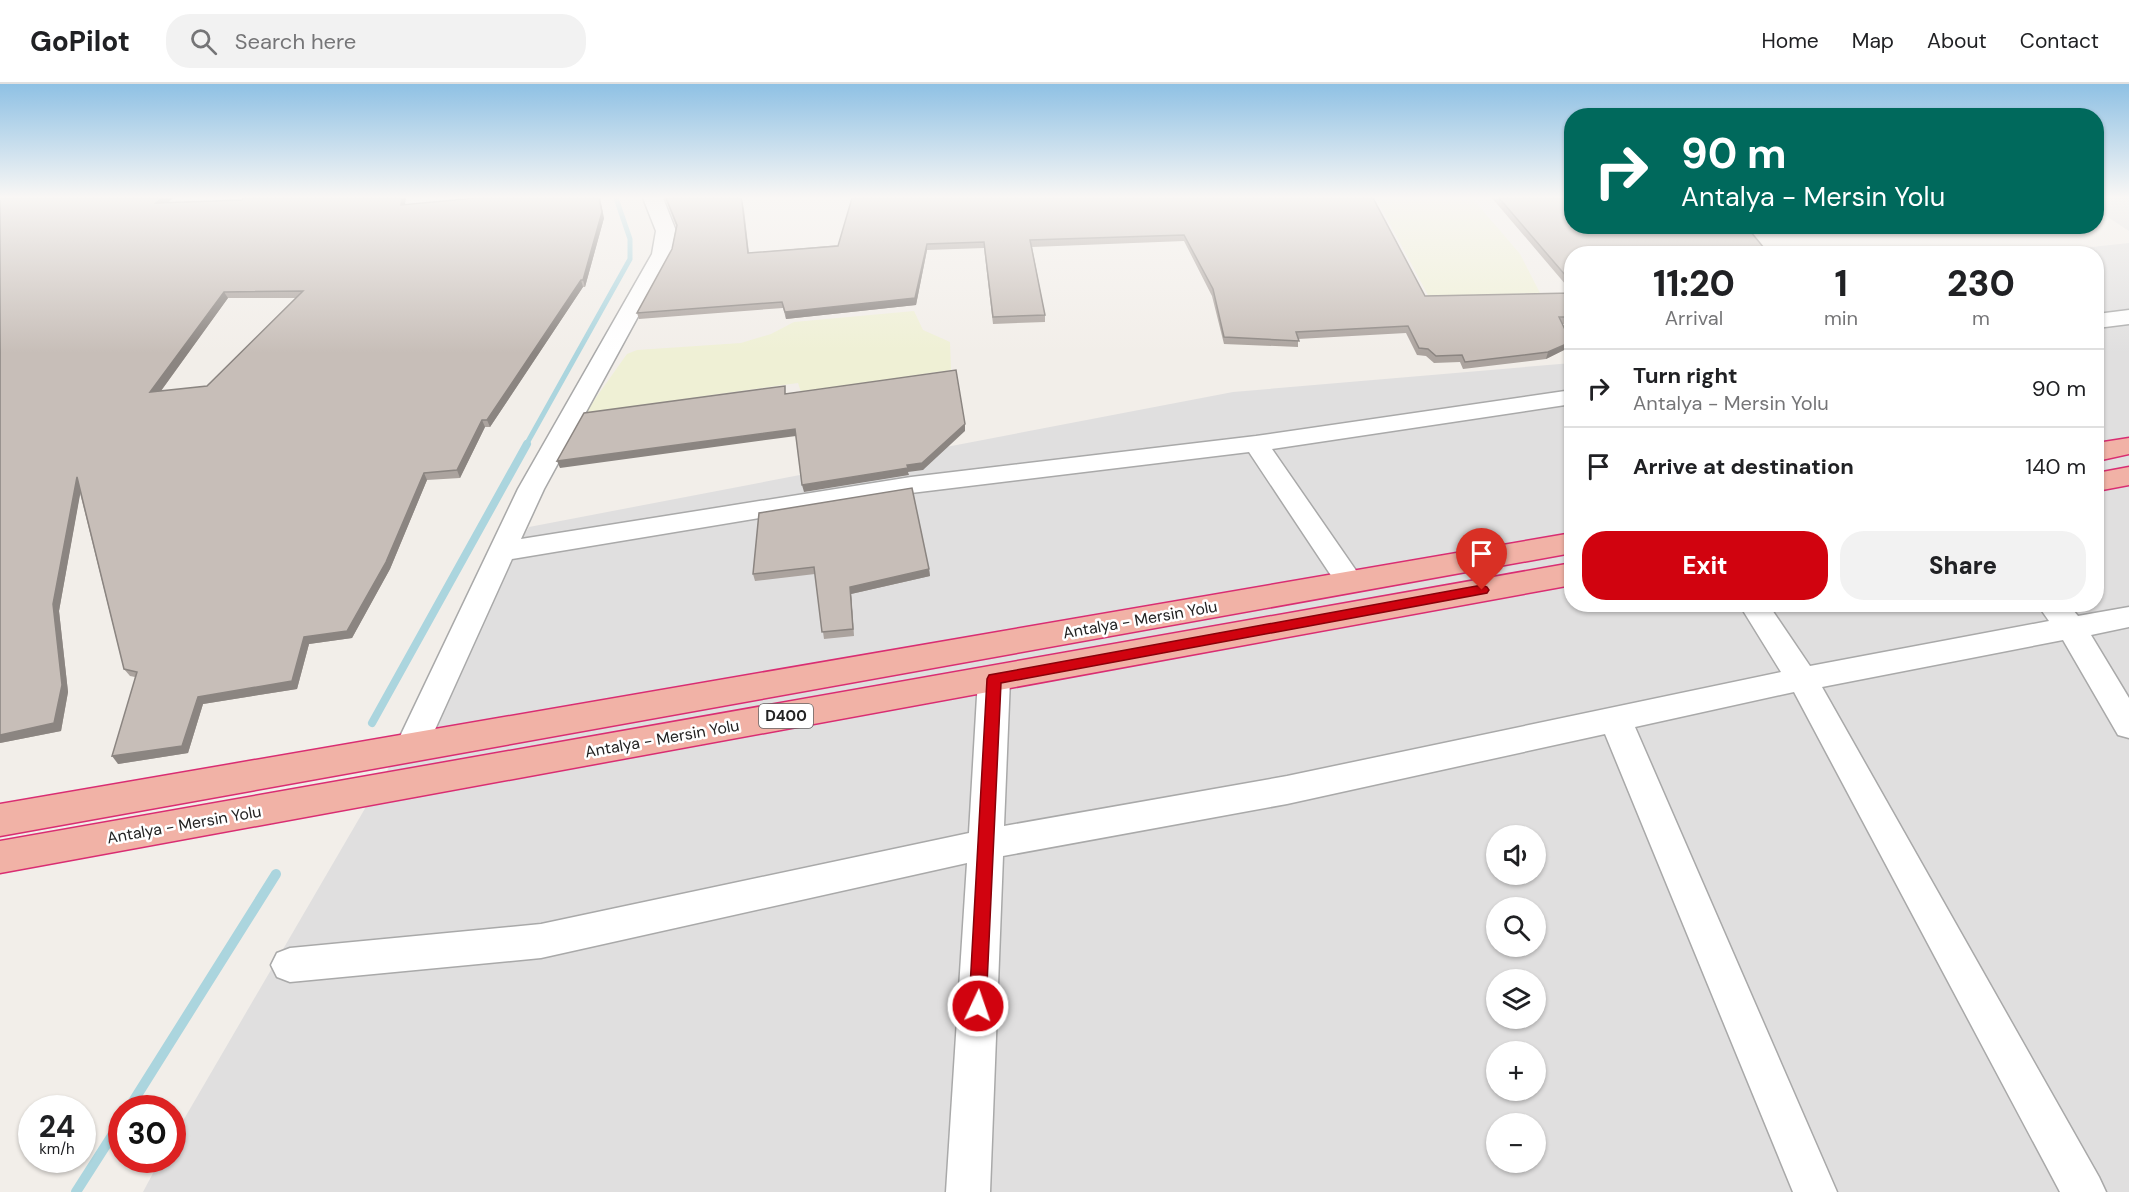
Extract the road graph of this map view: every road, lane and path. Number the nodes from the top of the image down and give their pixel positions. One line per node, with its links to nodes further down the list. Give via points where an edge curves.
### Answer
1 (663, 250): 11 (street, via 531,489)
2 (2129, 316): 3 (street)
3 (2104, 320)
4 (1564, 398): 5 (street)
5 (1256, 444): 11 (street, via 910,485); 13 (street)
6 (2129, 446): 7 (highway)
7 (2104, 451)
8 (2129, 476): 9 (highway)
9 (2104, 481)
10 (1564, 544): 13 (highway, Antalya - Mersin Yolu / D400)
11 (501, 552): 21 (street)
12 (1564, 575): 17 (highway, Antalya - Mersin Yolu / D400)
13 (1350, 582): 21 (highway, Antalya - Mersin Yolu / D400)
14 (1758, 612): 18 (street)
15 (2061, 617): 16 (street); 18 (street); 20 (street)
16 (2129, 617)
17 (994, 679): 23 (street); 24 (highway, Antalya - Mersin Yolu / D400)
18 (1802, 679): 19 (street); 28 (street)
19 (1615, 718): 23 (street, via 1287,790); 27 (street)
20 (2129, 726)
21 (411, 747): 22 (highway, Antalya - Mersin Yolu / D400)
22 (0, 820)
23 (986, 844): 25 (street, via 541,941); 26 (street)
24 (0, 857)
25 (290, 964)
26 (968, 1192)
27 (1815, 1192)
28 (2084, 1192)

